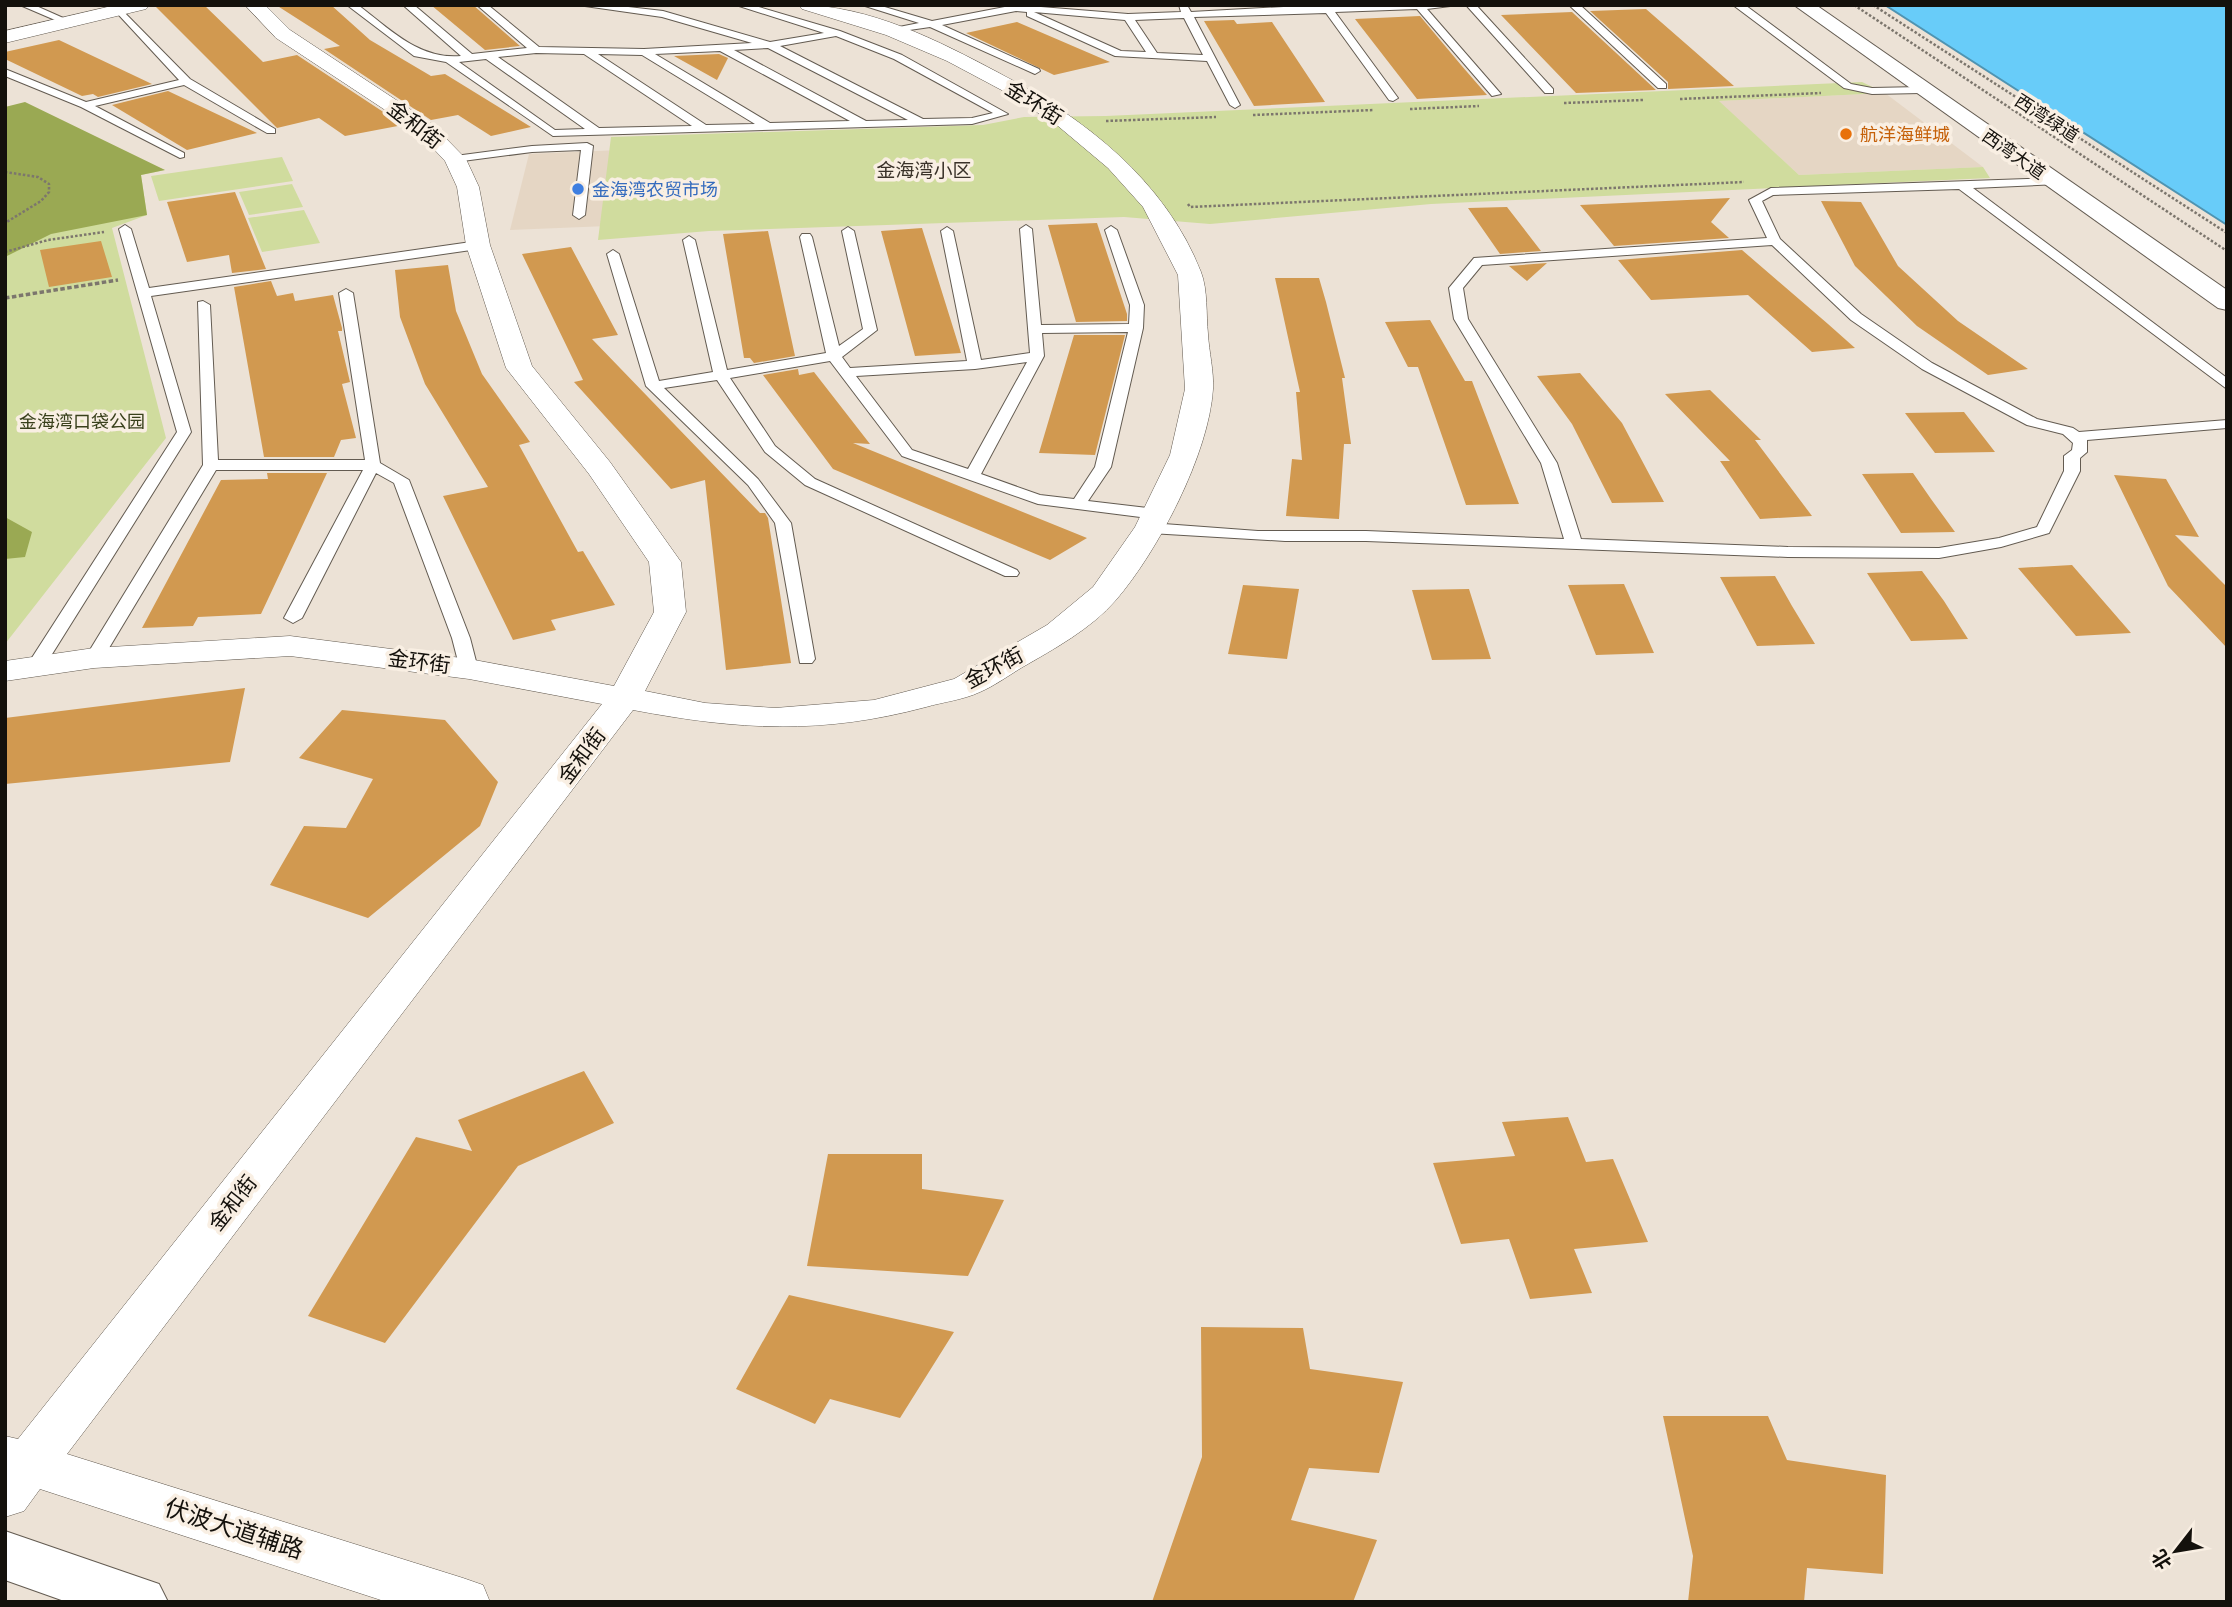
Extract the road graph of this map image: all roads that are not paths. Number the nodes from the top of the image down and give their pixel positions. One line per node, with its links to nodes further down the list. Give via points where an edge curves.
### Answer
1 (25, 5): 24 (lane)
2 (140, 5): 19 (street)
3 (254, 5): 55 (street, 金和街, via 283,34 424,127)
4 (352, 5): 37 (lane, via 418,54)
5 (408, 5): 35 (lane)
6 (482, 5): 30 (lane)
7 (583, 5): 21 (lane)
8 (741, 5): 26 (lane)
9 (808, 5): 23 (street, 金环街)
10 (1453, 5): 15 (lane)
11 (1471, 5): 43 (lane)
12 (1574, 5): 41 (lane)
13 (1738, 5): 42 (lane, via 1848,86 1872,91)
14 (1803, 5): 42 (main road, 西湾大道)
15 (1418, 6): 17 (lane); 44 (lane)
16 (1011, 7): 22 (lane); 25 (lane); 34 (lane, via 1119,54)
17 (1328, 7): 20 (lane); 45 (lane)
18 (682, 8): 21 (lane)
19 (120, 10): 24 (street); 40 (lane)
20 (1184, 10): 22 (lane); 36 (lane)
21 (663, 14): 28 (lane)
22 (1128, 17): 34 (lane)
23 (877, 20): 25 (lane); 25 (lane); 26 (lane); 88 (street, 金环街, via 1016,90 1065,122 1116,163 1153,204 1190,275 1199,389 1184,456)
24 (65, 21): 27 (street)
25 (932, 24): 38 (lane)
26 (836, 33): 28 (lane); 48 (lane, via 898,57 1003,114 972,121)
27 (5, 37)
28 (770, 45): 29 (lane); 48 (lane)
29 (722, 48): 32 (lane); 49 (lane)
30 (536, 50): 31 (lane); 33 (lane)
31 (586, 51): 32 (lane); 51 (lane)
32 (644, 52): 50 (lane)
33 (489, 55): 35 (lane); 53 (lane)
34 (1153, 55): 36 (lane)
35 (470, 58): 37 (lane)
36 (1209, 58): 47 (lane)
37 (449, 60): 53 (lane, via 553,133)
38 (1035, 71)
39 (5, 72): 46 (lane)
40 (186, 81): 46 (lane); 52 (lane)
41 (1662, 86)
42 (1921, 90): 56 (main road, 西湾大道)
43 (1549, 91)
44 (1496, 94)
45 (1393, 98)
46 (85, 105): 54 (lane)
47 (1235, 105)
48 (922, 122): 49 (lane)
49 (865, 124): 50 (lane)
50 (768, 127): 51 (lane)
51 (704, 129): 53 (lane)
52 (271, 131)
53 (597, 132)
54 (180, 155)
55 (455, 159): 58 (lane, via 587,146); 67 (street, 金和街, via 468,187)
56 (2054, 182): 57 (lane); 71 (main road, 西湾大道)
57 (1964, 187): 66 (lane, via 1771,192 1755,200); 80 (lane)
58 (579, 215)
59 (125, 229): 69 (lane)
60 (1026, 229): 74 (lane)
61 (947, 230): 77 (lane)
62 (1111, 230): 73 (lane, via 1137,305)
63 (848, 231): 75 (lane, via 870,330)
64 (806, 237): 75 (lane)
65 (688, 240): 79 (lane)
66 (1775, 241): 83 (lane, via 1856,317 1927,366 2032,422); 89 (lane, via 1478,261 1456,288 1461,319 1549,463)
67 (478, 245): 69 (lane); 97 (street, 金和街, via 519,368 600,468 666,562 670,612)
68 (613, 254): 81 (lane)
69 (144, 293): 94 (lane, via 184,432)
70 (346, 293): 85 (lane)
71 (2227, 302)
72 (203, 305): 84 (lane)
73 (1136, 328): 74 (lane); 87 (lane, via 1103,467)
74 (1035, 329): 76 (lane)
75 (834, 356): 78 (lane); 79 (lane)
76 (1037, 356): 77 (lane); 86 (lane)
77 (975, 365): 78 (lane)
78 (847, 373): 86 (lane, via 907,453)
79 (721, 375): 81 (lane); 90 (lane, via 770,449 810,482)
80 (2227, 384)
81 (653, 386): 93 (lane, via 753,482 783,523)
82 (2227, 424): 83 (lane)
83 (2076, 436): 89 (lane, via 2082,447 2072,456 2073,471 2043,530 2001,542 1939,553)
84 (211, 465): 85 (lane); 92 (lane)
85 (373, 465): 91 (lane); 95 (lane, via 401,480)
86 (972, 477): 87 (lane, via 1038,499)
87 (1077, 506): 88 (lane)
88 (1153, 521): 89 (lane, via 1213,534); 97 (street, 金环街, via 1095,602 1059,632 966,686 875,710 775,718 705,713)
89 (1574, 544)
90 (1011, 573)
91 (293, 618)
92 (94, 658): 94 (street, 金环街); 95 (street, 金环街, via 290,646)
93 (806, 659)
94 (35, 667): 96 (street, 金环街)
95 (469, 669): 97 (street, 金环街)
96 (5, 671)
97 (625, 697): 98 (street, 金和街)
98 (13, 1472): 101 (street, 伏波大道辅路)
99 (5, 1555): 100 (main road)
100 (139, 1602)
101 (463, 1602)

